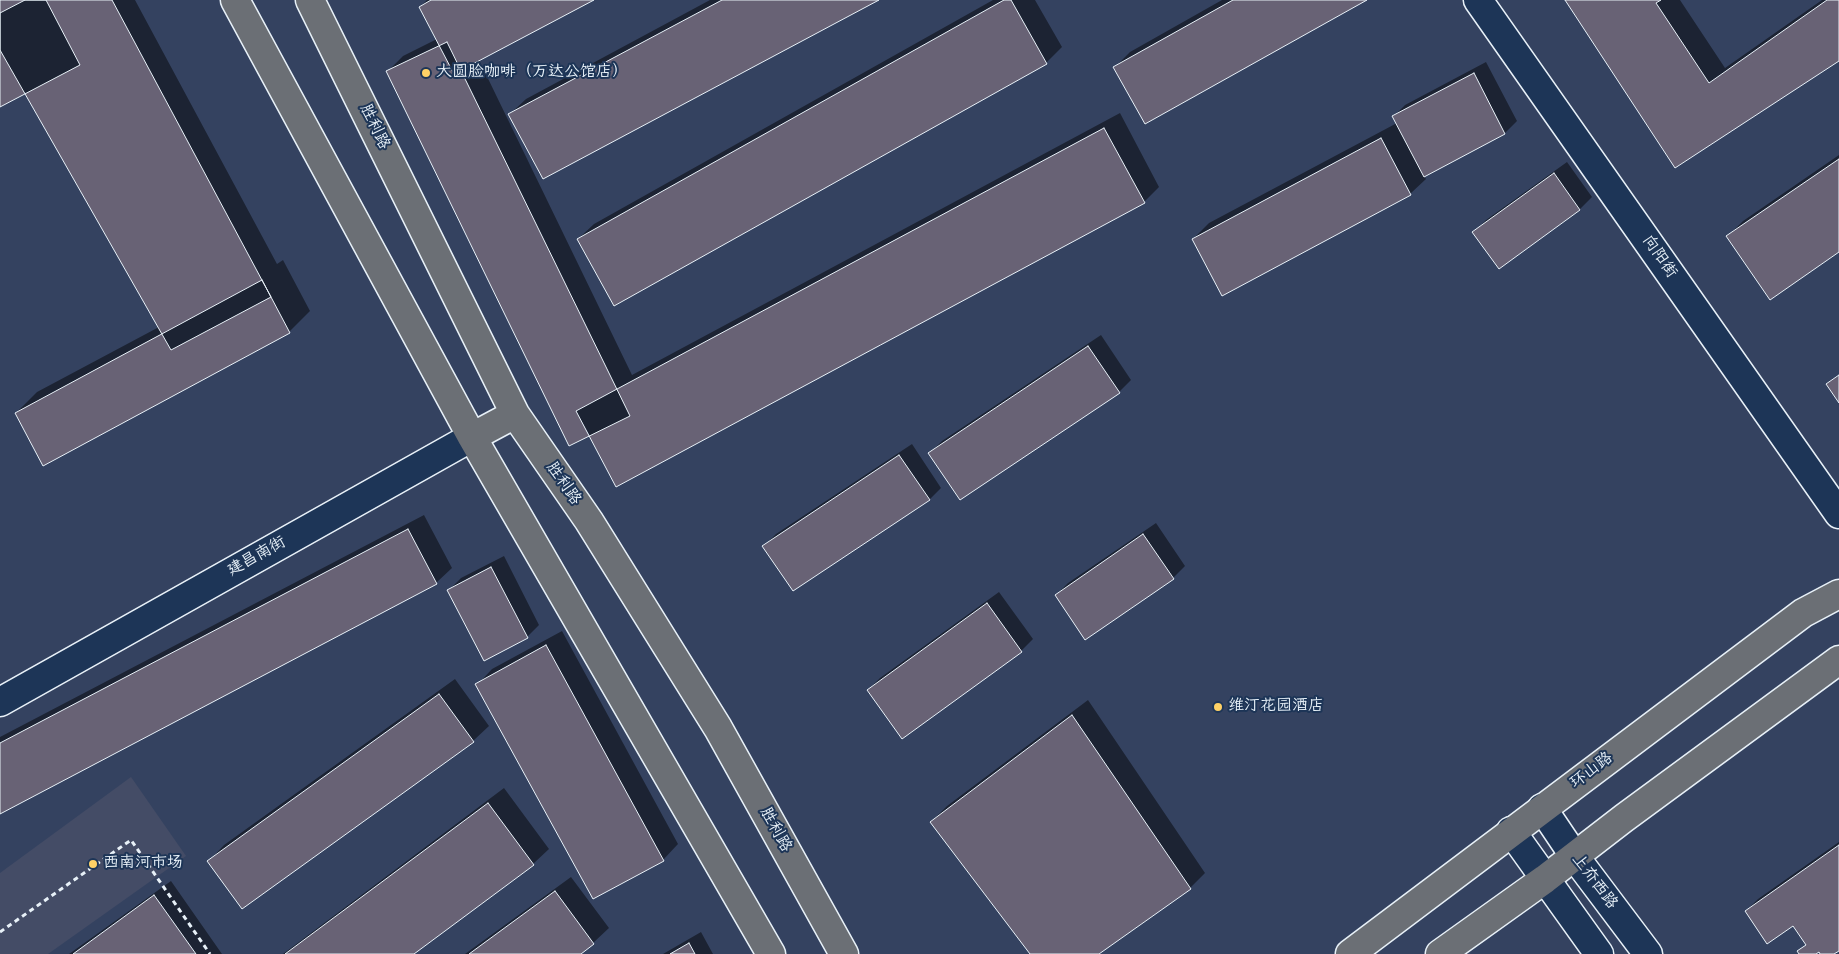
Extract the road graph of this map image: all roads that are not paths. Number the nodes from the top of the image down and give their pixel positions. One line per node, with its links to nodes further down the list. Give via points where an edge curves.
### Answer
1 (236, 0): 5 (main road)
2 (310, 0): 4 (main road, 胜利路)
3 (1487, 3): 6 (street, 向阳街)
4 (514, 414): 5 (main road, 建昌南街); 15 (main road, 胜利路, via 588,520 718,728)
5 (472, 437): 9 (street, 建昌南街); 14 (main road)
6 (1839, 514)
7 (1839, 594): 10 (main road, 环山路, via 1803,613)
8 (1839, 660): 12 (main road)
9 (0, 702)
10 (1542, 808): 11 (main road, 环山路); 12 (street, 上夼西路)
11 (1511, 831): 13 (street); 16 (main road, 环山路)
12 (1575, 857): 13 (main road); 19 (street, 上夼西路)
13 (1544, 879): 17 (main road); 18 (street)
14 (771, 954)
15 (844, 954)
16 (1350, 954)
17 (1440, 954)
18 (1600, 954)
19 (1648, 954)

